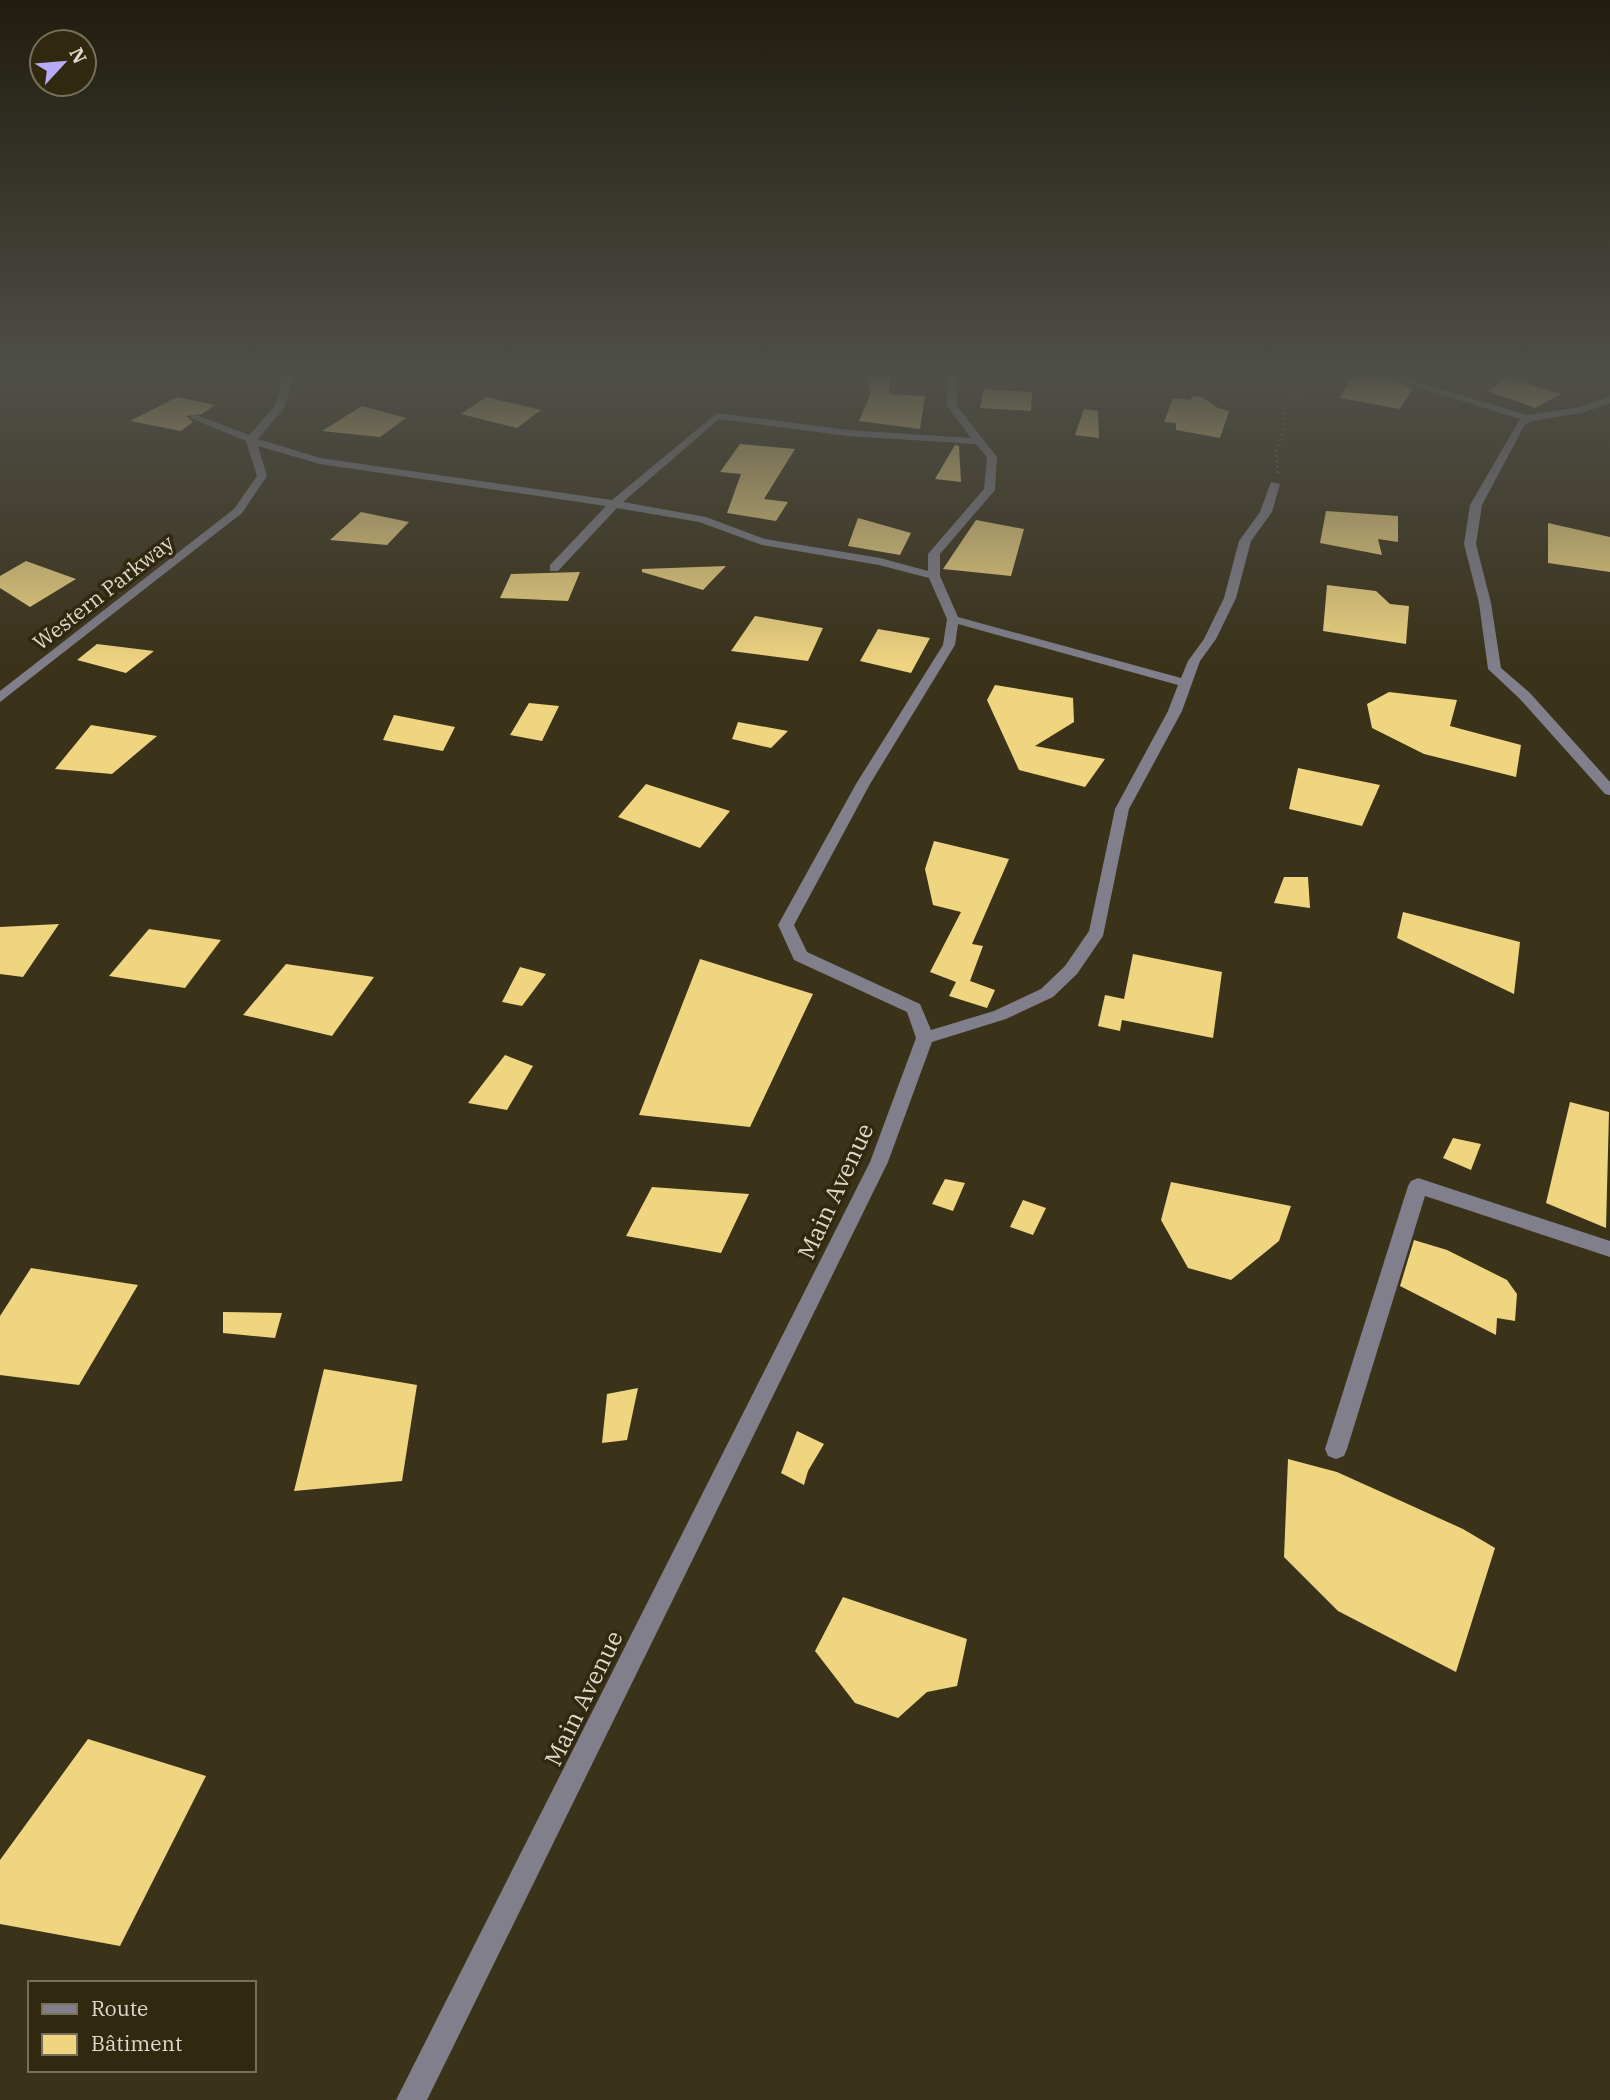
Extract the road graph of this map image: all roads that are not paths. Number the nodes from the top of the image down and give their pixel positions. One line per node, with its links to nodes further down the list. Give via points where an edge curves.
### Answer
1 (261, 472): 12 (street, Western Parkway, via 262,477 238,511)
2 (395, 472): 7 (street)
3 (651, 472): 7 (street)
4 (991, 472): 9 (street, via 989,490 934,554)
5 (1494, 472): 13 (street, via 1476,505 1470,544 1495,669)
6 (1275, 484): 11 (street, via 1266,512 1245,541 1230,598)
7 (614, 504): 8 (street); 9 (street, via 702,519 762,542)
8 (554, 568)
9 (934, 576): 10 (street)
10 (953, 619): 11 (street); 14 (street, via 949,645 863,784 786,925 800,956 914,1007)
11 (1185, 683): 14 (street, via 1175,711 1122,809 1097,932 1071,970 1035,999)
12 (0, 698)
13 (1610, 791)
14 (925, 1038): 17 (street, Main Avenue, via 879,1163)
15 (1610, 1249): 16 (street, via 1419,1186)
16 (1336, 1449)
17 (411, 2100)

